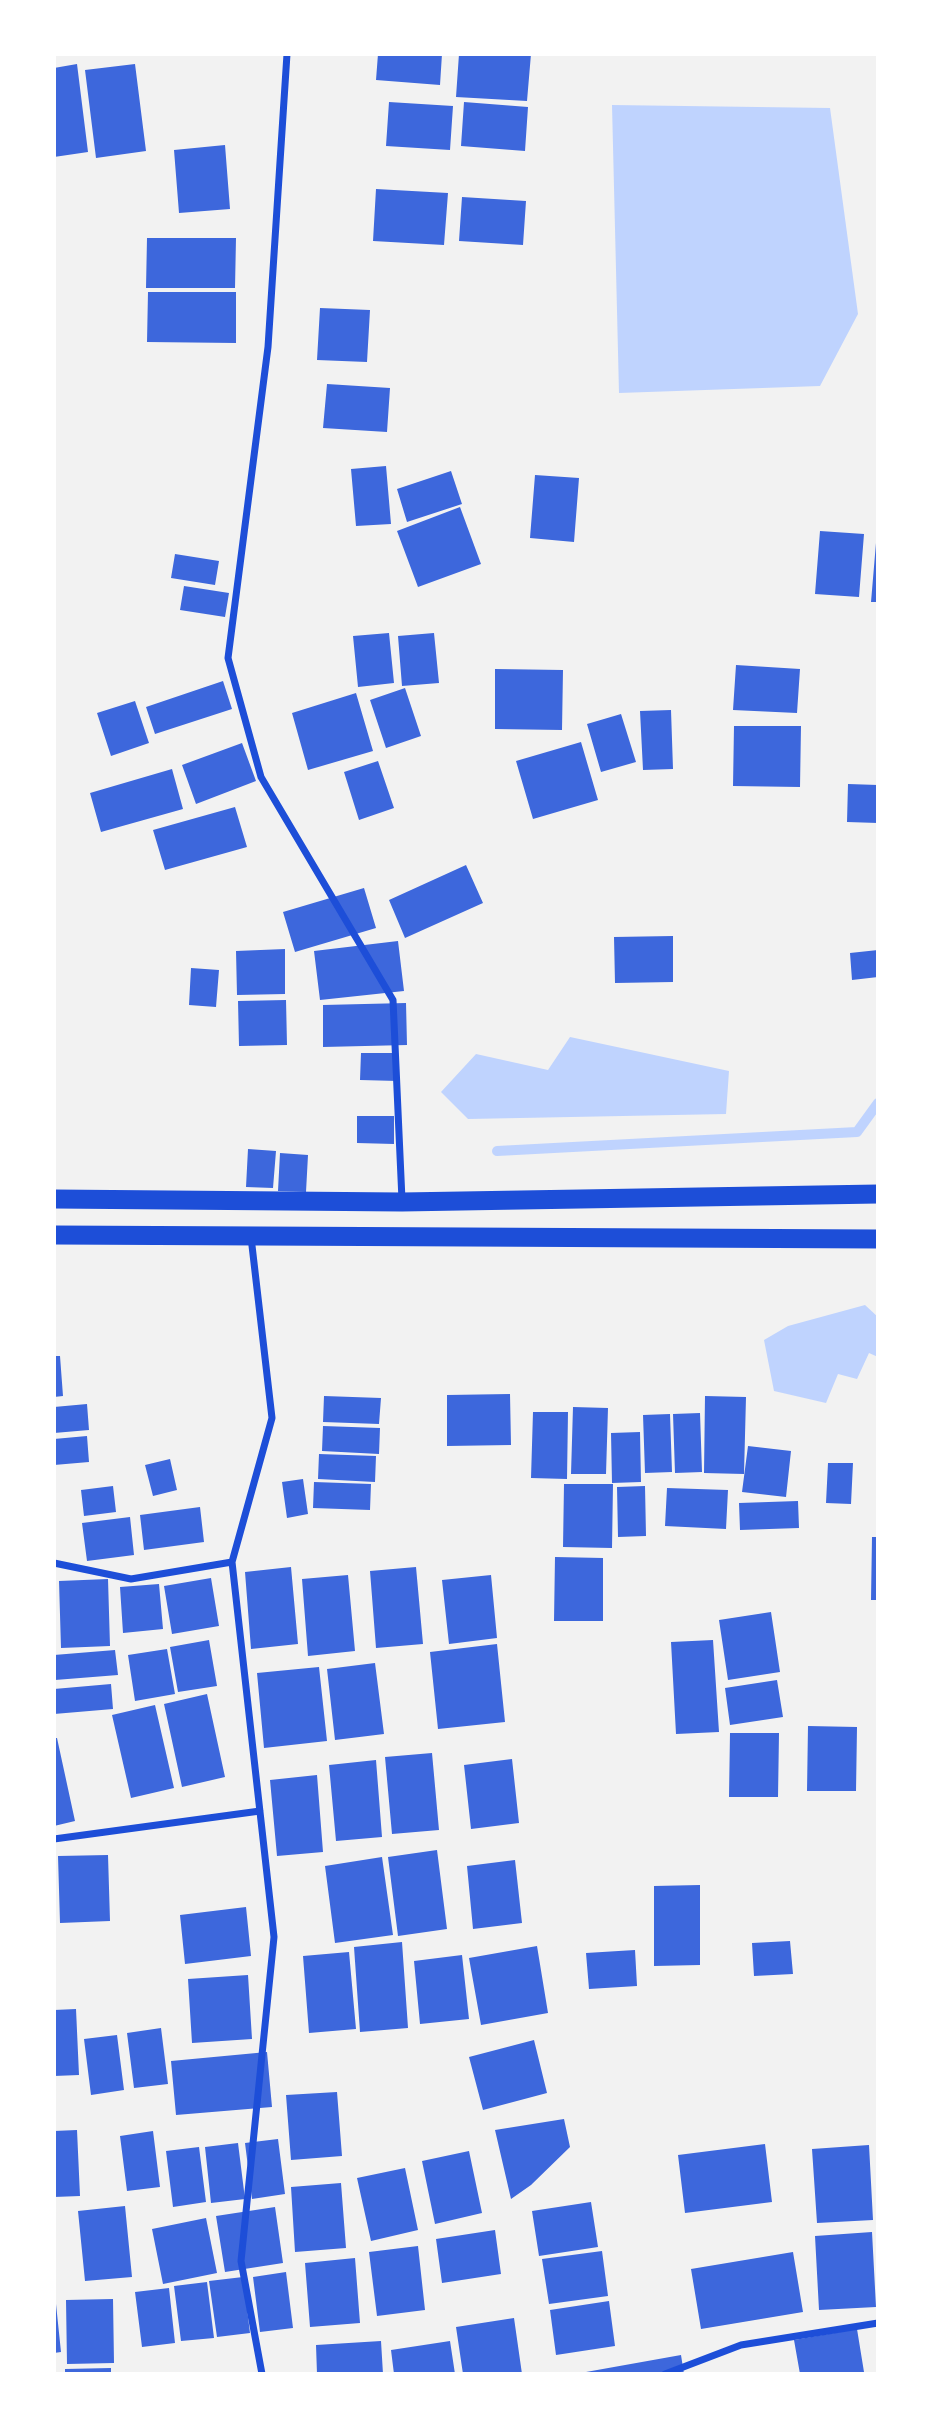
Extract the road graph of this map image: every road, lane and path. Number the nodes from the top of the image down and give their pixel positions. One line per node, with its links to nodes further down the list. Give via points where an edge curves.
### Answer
1 (287, 54): 4 (street, via 268,346 228,658 261,777 393,1000)
2 (878, 1194): 4 (highway)
3 (54, 1199): 4 (highway)
4 (402, 1202)
5 (54, 1235): 6 (highway)
6 (251, 1236): 7 (highway); 8 (street, via 272,1418)
7 (878, 1240)
8 (232, 1562): 9 (street, via 131,1579); 10 (street)
9 (54, 1563)
10 (260, 1811): 11 (street); 13 (street, via 274,1937 242,2261)
11 (54, 1839)
12 (878, 2323): 14 (street, via 741,2345)
13 (262, 2374)
14 (665, 2374)

